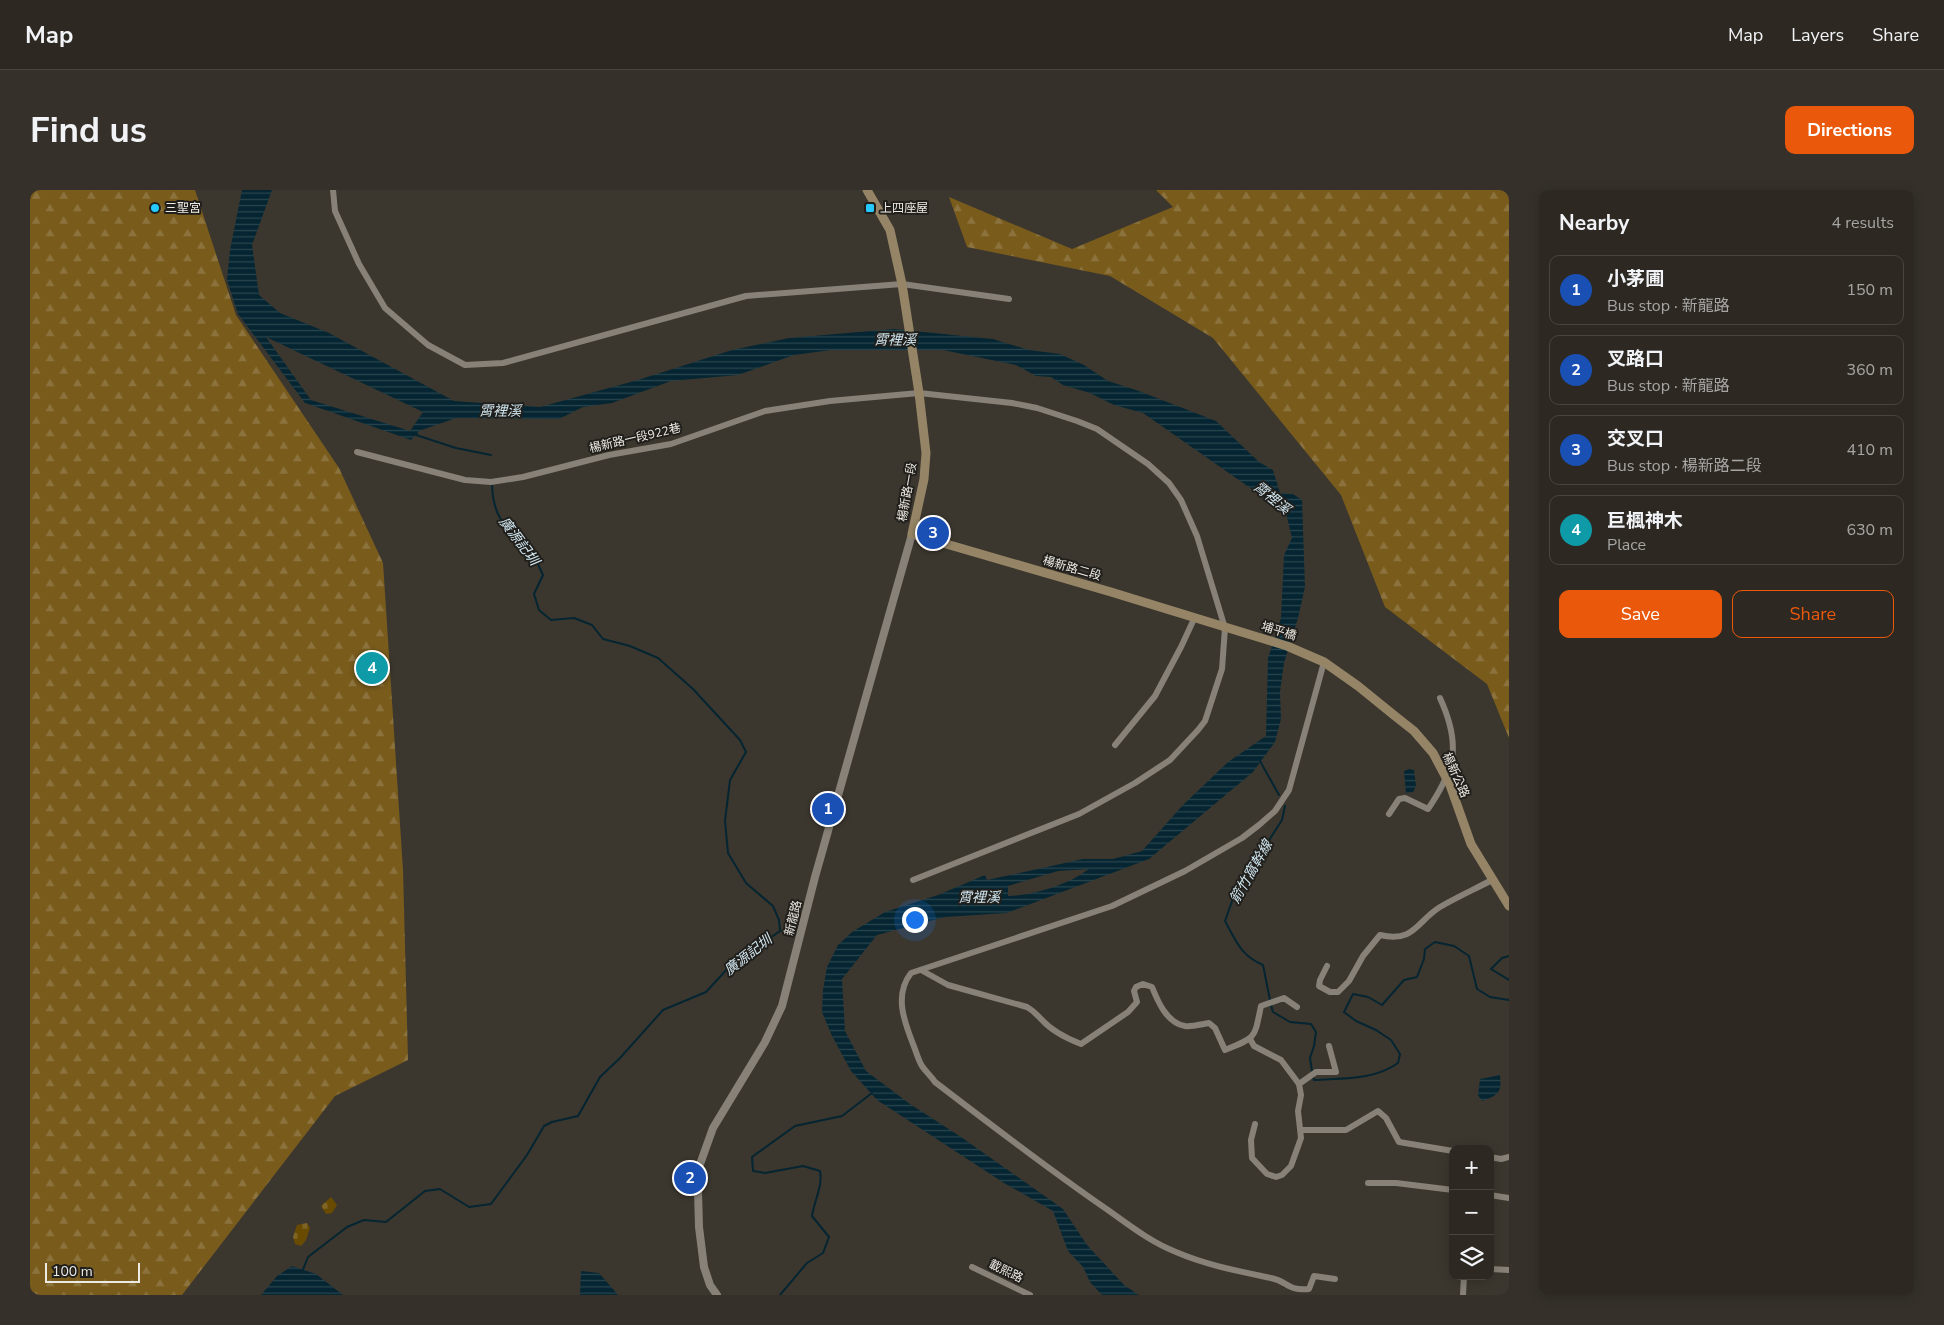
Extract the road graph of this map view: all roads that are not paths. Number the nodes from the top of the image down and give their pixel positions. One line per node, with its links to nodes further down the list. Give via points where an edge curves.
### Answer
1 (333, 190): 3 (street, via 336,211 359,264 385,308 428,345 465,365 503,363 746,296)
2 (867, 190): 3 (main road, via 890,230)
3 (902, 284): 4 (street); 5 (main road, 楊新路一段)
4 (1009, 299)
5 (919, 393): 6 (street, 楊新路一段922巷, via 765,411 671,444 491,482 465,480); 7 (main road, 楊新路一段, via 926,452 924,479); 9 (street, 楊新路一段922巷, via 1012,403 1045,411 1097,429 1148,464 1169,482 1181,500 1197,536)
6 (357, 452)
7 (912, 534): 8 (main road, 楊新路二段); 38 (street, 新龍路, via 782,1006 761,1049 714,1128 700,1167 699,1227 703,1259 710,1285)
8 (1194, 619): 9 (main road, 楊新路二段); 12 (street, via 1155,696)
9 (1225, 628): 10 (main road, 埔平橋, via 1299,650); 15 (street, via 1222,669 1205,721 1170,760 1079,814)
10 (1324, 662): 13 (main road, 楊新公路, via 1414,731 1433,753); 19 (street, via 1289,790 1275,811 1242,838 1185,871 1112,906)
11 (1440, 698): 13 (street, via 1450,724 1454,754)
12 (1115, 745)
13 (1446, 778): 14 (street, via 1428,809 1404,798 1399,799); 16 (main road, 楊新公路, via 1471,844)
14 (1390, 814)
15 (914, 880)
16 (1492, 880): 17 (main road, 楊新公路); 18 (street, via 1439,908 1408,934 1380,935 1338,992 1319,986)
17 (1509, 906)
18 (1327, 966)
19 (920, 970): 21 (street, via 948,985 1027,1007 1060,1034 1081,1044 1128,1012 1137,1002 1136,987 1143,984 1152,988 1161,1007 1175,1022 1186,1026 1209,1023 1226,1050); 36 (street, via 911,973 905,981 902,1008 921,1065 935,1082 1056,1175 1175,1252 1213,1266 1276,1279 1296,1290 1309,1289 1314,1276)
20 (1297, 1007): 21 (street, via 1284,998 1262,1006 1256,1032)
21 (1250, 1040): 23 (street, via 1254,1046 1281,1060)
22 (1329, 1046): 23 (street, via 1336,1072 1316,1072)
23 (1299, 1084): 25 (street)
24 (1255, 1124): 25 (street, via 1251,1140 1252,1158 1267,1174 1276,1177 1291,1166)
25 (1301, 1130): 26 (street, via 1346,1130 1378,1111 1386,1118 1399,1142)
26 (1449, 1150)
27 (1509, 1157): 28 (street)
28 (1494, 1158)
29 (1368, 1183): 30 (street)
30 (1449, 1190)
31 (1494, 1196): 32 (street)
32 (1509, 1198)
33 (972, 1266): 39 (street, 載熙路)
34 (1494, 1269): 35 (street)
35 (1509, 1270)
36 (1335, 1279)
37 (1464, 1280): 40 (street)
38 (717, 1295)
39 (1030, 1295)
40 (1463, 1295)

